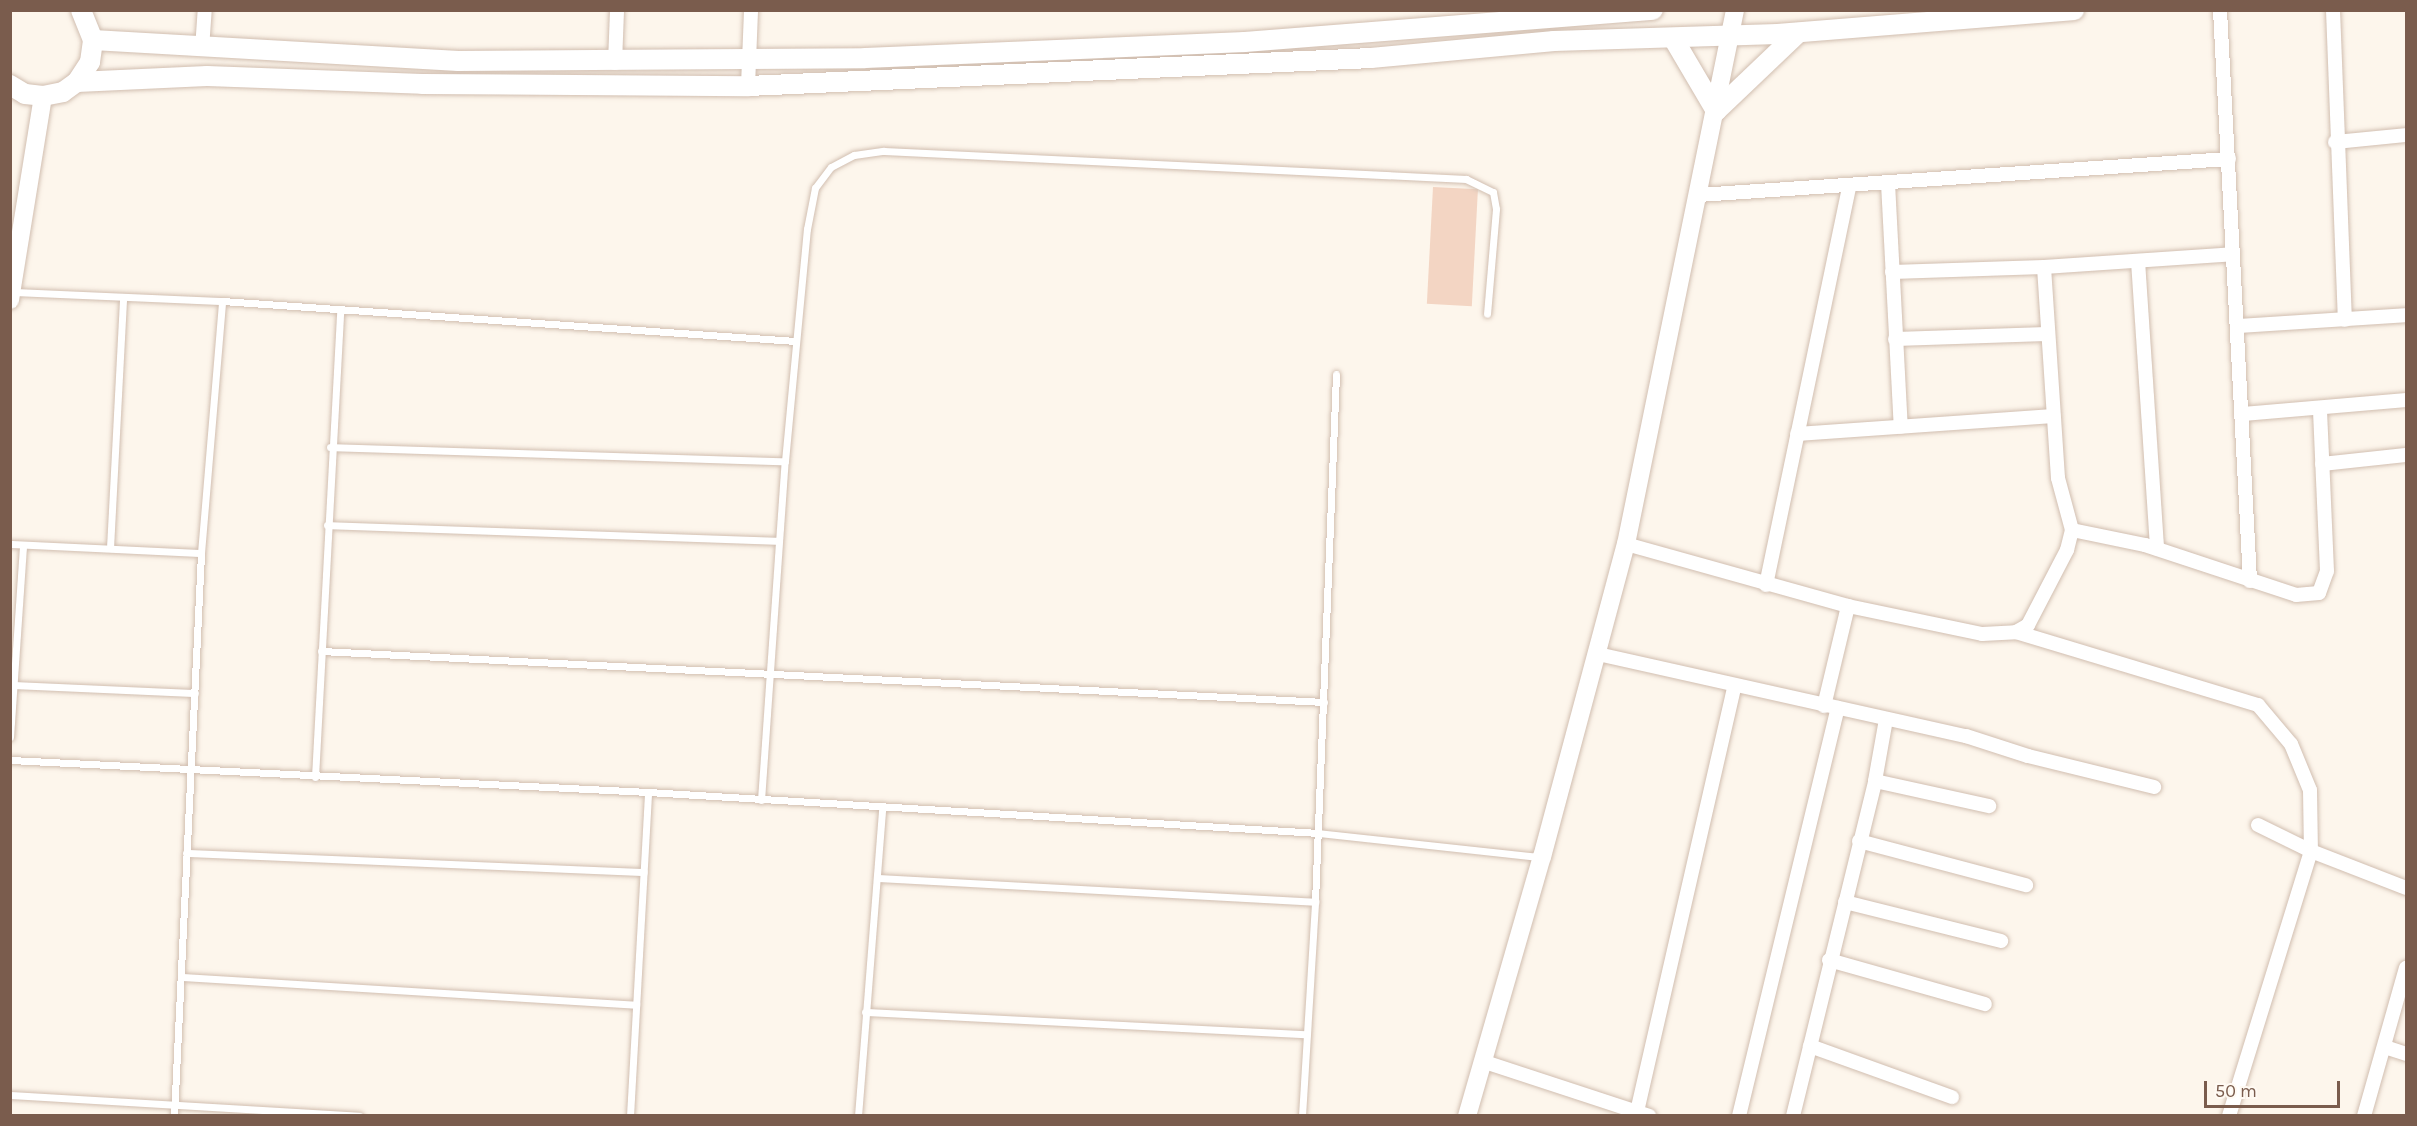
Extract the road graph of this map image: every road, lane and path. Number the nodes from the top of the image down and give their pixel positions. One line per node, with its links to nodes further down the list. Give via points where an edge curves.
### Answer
1 (81, 10): 14 (main road)
2 (205, 10): 15 (street)
3 (617, 10): 18 (street)
4 (751, 10): 17 (street)
5 (1653, 10): 10 (main road)
6 (1735, 10): 12 (street)
7 (2074, 10): 11 (main road)
8 (2220, 10): 27 (street)
9 (2333, 10): 26 (street)
10 (1556, 14): 17 (main road, via 1112,49)
11 (1798, 33): 12 (main road); 24 (main road)
12 (1730, 36): 13 (main road); 24 (street)
13 (1672, 38): 22 (main road, via 1554,41 1371,57 1095,72); 24 (main road)
14 (93, 40): 15 (main road); 19 (main road, via 90,62)
15 (202, 49): 16 (main road)
16 (375, 58): 18 (main road); 20 (main road)
17 (748, 58): 18 (main road); 22 (street)
18 (615, 63)
19 (77, 82): 20 (main road, via 207,76); 23 (main road, via 63,92)
20 (375, 82): 22 (main road)
21 (10, 84): 23 (main road, via 25,94)
22 (748, 86)
23 (43, 96): 32 (street)
24 (1716, 111): 30 (street)
25 (2406, 135): 26 (street)
26 (2335, 142): 42 (street)
27 (2229, 159): 28 (street); 31 (street)
28 (1888, 183): 29 (street); 35 (street)
29 (1849, 186): 30 (street); 53 (street)
30 (1700, 195): 61 (street)
31 (2233, 254): 33 (street); 43 (street)
32 (13, 260): 36 (street)
33 (2138, 261): 34 (street); 65 (street)
34 (2044, 267): 35 (street); 44 (street)
35 (1892, 272): 45 (street)
36 (11, 296): 37 (lane)
37 (123, 297): 38 (lane); 64 (lane)
38 (222, 301): 39 (lane); 66 (lane)
39 (340, 311): 46 (lane); 54 (lane)
40 (1487, 314): 46 (lane, via 1496,209 1492,192 1474,182 1415,175 885,151 854,155 831,167 815,188)
41 (2406, 315): 42 (street)
42 (2344, 320): 43 (street)
43 (2238, 326): 50 (street)
44 (2047, 334): 45 (street); 51 (street)
45 (1895, 339): 52 (street)
46 (796, 341): 56 (lane)
47 (1336, 374): 77 (lane)
48 (2406, 400): 49 (street)
49 (2320, 409): 50 (street); 57 (street)
50 (2243, 414): 67 (street)
51 (2053, 416): 52 (street); 59 (street, via 2061,497)
52 (1902, 427): 53 (street)
53 (1797, 434): 68 (street)
54 (330, 447): 56 (lane); 58 (lane)
55 (2406, 455): 57 (street)
56 (785, 461): 60 (lane)
57 (2322, 464): 67 (street, via 2327,571 2324,588 2319,593 2296,595)
58 (327, 525): 60 (lane); 71 (lane)
59 (2072, 530): 65 (street); 70 (street, via 2067,550 2037,612)
60 (779, 541): 73 (lane)
61 (1626, 543): 68 (street); 72 (street)
62 (10, 544): 63 (lane)
63 (22, 545): 64 (lane); 74 (lane)
64 (110, 548): 66 (lane)
65 (2157, 548): 67 (street)
66 (201, 553): 76 (lane)
67 (2250, 581)
68 (1766, 585): 69 (street)
69 (1848, 606): 70 (street, via 1982,634); 78 (street)
70 (2016, 632): 93 (street, via 2258,705 2291,744 2310,790)
71 (321, 651): 73 (lane); 83 (lane)
72 (1598, 654): 75 (street); 95 (street)
73 (768, 672): 77 (lane); 87 (lane)
74 (13, 685): 76 (lane); 80 (lane)
75 (1734, 687): 78 (street); 117 (street)
76 (195, 693): 82 (lane)
77 (1324, 702): 91 (lane)
78 (1831, 707): 79 (street); 125 (street)
79 (1886, 719): 84 (street); 85 (street)
80 (10, 737)
81 (10, 760): 82 (lane)
82 (191, 770): 83 (lane); 94 (lane)
83 (315, 777): 86 (lane)
84 (1875, 780): 88 (street); 92 (street)
85 (2154, 788)
86 (648, 792): 87 (lane); 96 (lane)
87 (761, 800): 89 (lane)
88 (1989, 806)
89 (882, 809): 91 (lane); 97 (lane)
90 (2258, 825): 93 (street)
91 (1318, 833): 95 (lane); 100 (lane)
92 (1859, 841): 98 (street); 101 (street)
93 (2311, 851): 99 (street); 126 (street)
94 (186, 853): 96 (lane); 105 (lane)
95 (1542, 857): 113 (street)
96 (644, 872): 107 (lane)
97 (877, 878): 100 (lane); 108 (lane)
98 (2026, 885)
99 (2406, 888)
100 (1316, 902): 109 (lane)
101 (1845, 902): 102 (street); 103 (street)
102 (2001, 941)
103 (1829, 960): 106 (street); 110 (street)
104 (2406, 968): 111 (street)
105 (182, 977): 107 (lane); 116 (lane)
106 (1985, 1004)
107 (636, 1005): 121 (lane)
108 (865, 1012): 109 (lane); 122 (lane)
109 (1306, 1034): 123 (lane)
110 (1810, 1046): 115 (street); 118 (street)
111 (2385, 1047): 112 (street); 127 (street)
112 (2406, 1054)
113 (1485, 1062): 117 (street); 124 (street)
114 (10, 1095): 116 (lane)
115 (1952, 1097)
116 (174, 1106): 119 (lane); 120 (lane)
117 (1641, 1114)
118 (1798, 1114)
119 (174, 1116)
120 (359, 1116)
121 (630, 1116)
122 (858, 1116)
123 (1302, 1116)
124 (1467, 1116)
125 (1738, 1116)
126 (2229, 1116)
127 (2364, 1116)

